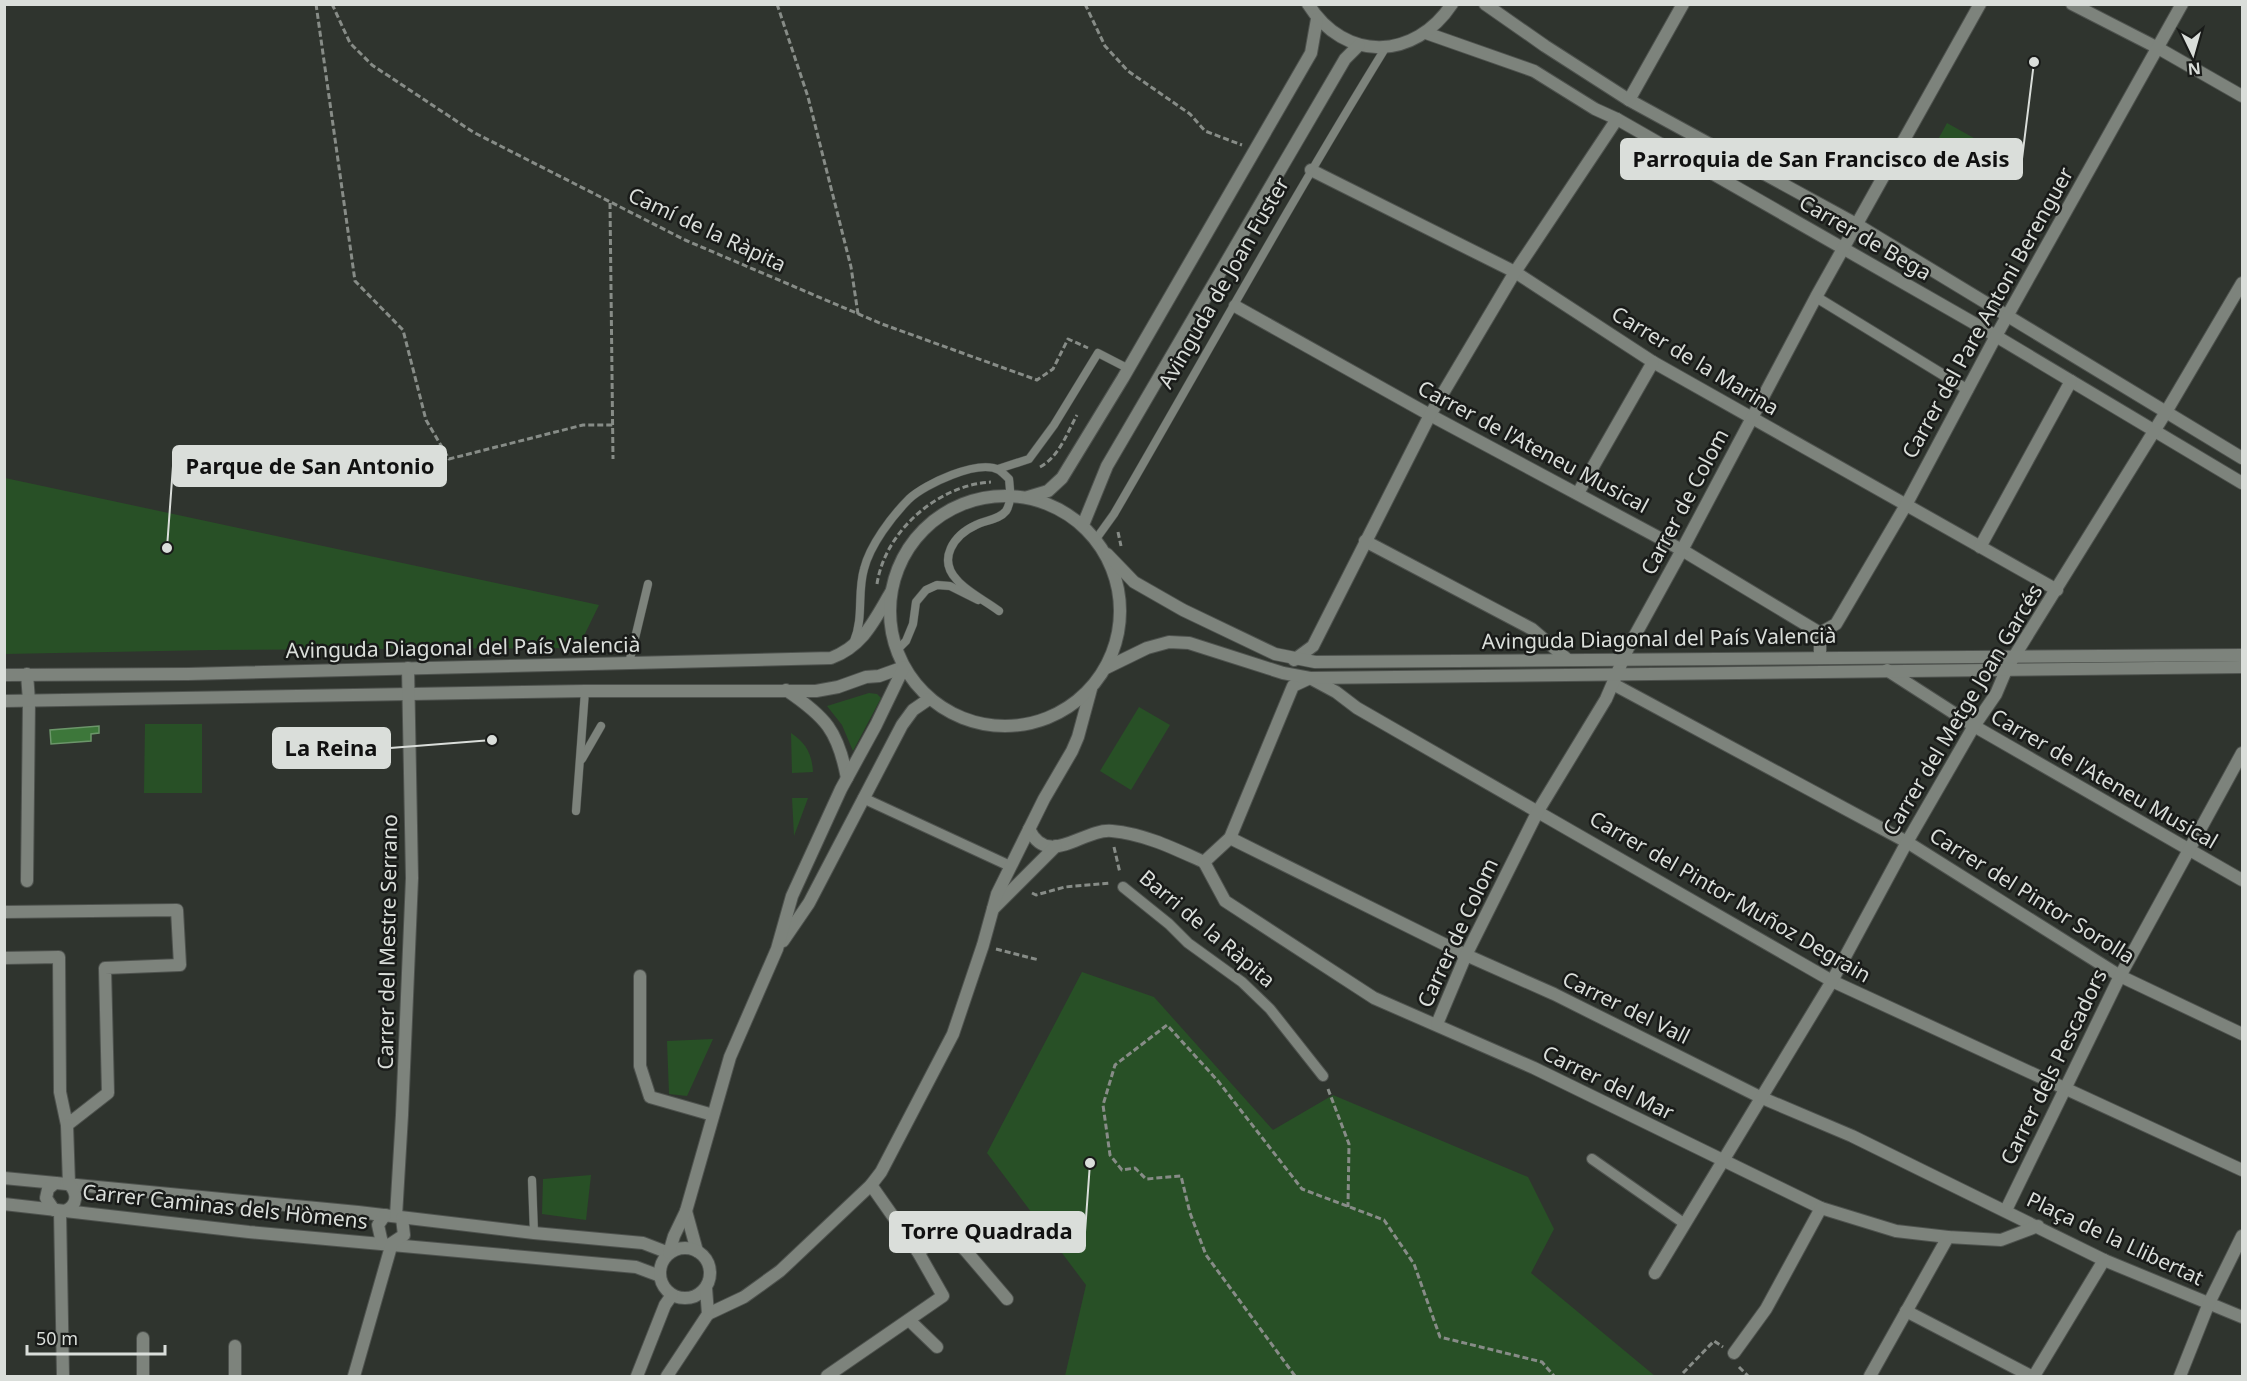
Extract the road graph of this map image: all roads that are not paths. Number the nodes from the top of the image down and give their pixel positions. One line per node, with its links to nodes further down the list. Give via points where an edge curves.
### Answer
1 (1308, 4): 8 (street)
2 (1452, 4): 9 (street, via 1441,21)
3 (1485, 4): 14 (street, Carrer de Bega)
4 (1683, 4): 14 (street)
5 (1980, 4): 17 (street, Carrer de Colom)
6 (2072, 4): 12 (street)
7 (2182, 4): 12 (street, Carrer del Pare Antoni Berenguer)
8 (1317, 19): 10 (street, via 1329,31); 26 (street, Avinguda de Joan Fuster, via 1311,53)
9 (1426, 33): 11 (street); 15 (street, Carrer de Bega, via 1534,71 1595,110)
10 (1359, 45): 11 (street); 40 (street, Avinguda de Joan Fuster, via 1345,59 1107,466)
11 (1386, 47): 16 (lane, Avinguda de Joan Fuster)
12 (2158, 48): 13 (street); 23 (street, Carrer del Pare Antoni Berenguer)
13 (2242, 96)
14 (1629, 100): 17 (street, Carrer de Bega)
15 (1617, 119): 18 (street, Carrer de Bega); 19 (street)
16 (1311, 170): 19 (street, Carrer de la Marina); 22 (lane, Avinguda de Joan Fuster)
17 (1856, 224): 18 (street, Carrer de Colom); 23 (street, Carrer de Bega)
18 (1843, 247): 21 (street, Carrer de Colom); 24 (street, Carrer de Bega)
19 (1515, 272): 25 (street, Carrer de la Marina); 30 (street)
20 (2242, 283): 29 (street, Carrer del Metge Joan Garcés)
21 (1816, 297): 28 (street); 31 (street, Carrer de Colom)
22 (1235, 306): 30 (street, Carrer de l'Ateneu Musical); 41 (lane, Avinguda de Joan Fuster)
23 (2007, 316): 24 (street, Carrer del Pare Antoni Berenguer); 29 (street, Carrer de Bega)
24 (1996, 336): 27 (street, Carrer de Bega); 28 (street, Carrer del Pare Antoni Berenguer)
25 (1653, 362): 31 (street, Carrer de la Marina); 36 (street)
26 (1129, 369): 34 (lane, via 1098,353 1029,459); 38 (street, Avinguda de Joan Fuster, via 1062,478 1047,491)
27 (2072, 381): 32 (street, Carrer de Bega); 43 (street)
28 (1968, 390): 39 (street, Carrer del Pare Antoni Berenguer)
29 (2166, 412): 32 (street, Carrer del Metge Joan Garcés); 33 (street, Carrer de Bega)
30 (1430, 415): 36 (street, Carrer de l'Ateneu Musical); 42 (street)
31 (1752, 419): 39 (street, Carrer de la Marina); 44 (street, Carrer de Colom)
32 (2153, 431): 35 (street, Carrer de Bega); 47 (street, Carrer del Metge Joan Garcés)
33 (2242, 458)
34 (998, 469): 37 (lane, via 1009,479); 50 (lane, via 979,468 951,475 911,497 886,525 864,567 862,612)
35 (2242, 483)
36 (1578, 493): 44 (street, Carrer de l'Ateneu Musical)
37 (1011, 496): 38 (street); 48 (street, via 978,499 946,511 920,532 901,560); 51 (lane, via 1006,511 958,537 947,554 956,580 999,610 950,586 937,585 926,590 916,602 913,624 906,641)
38 (1028, 498): 40 (street, via 1057,507)
39 (1906, 505): 43 (street, Carrer de la Marina); 49 (street, Carrer del Pare Antoni Berenguer, via 1836,624)
40 (1083, 525): 41 (street)
41 (1096, 539): 45 (street)
42 (1365, 541): 55 (street, via 1532,629); 57 (street, via 1313,646)
43 (1980, 547): 47 (street, Carrer de la Marina)
44 (1682, 550): 49 (street, Carrer de l'Ateneu Musical); 56 (street, Carrer de Colom)
45 (1107, 554): 57 (street, Avinguda Diagonal del País Valencià, via 1134,582); 62 (street, via 1121,600 1121,623)
46 (648, 584): 58 (lane)
47 (2057, 590): 53 (street, Carrer del Metge Joan Garcés)
48 (891, 592): 50 (street, Avinguda Diagonal del País Valencià, via 870,628); 51 (street, via 889,612)
49 (1820, 633): 54 (street)
50 (851, 648): 58 (street, Avinguda Diagonal del País Valencià, via 831,658 814,660)
51 (896, 651): 59 (street)
52 (2242, 655): 53 (street, Avinguda Diagonal del País Valencià)
53 (2015, 656): 54 (street, Avinguda Diagonal del País Valencià); 63 (street, Carrer del Metge Joan Garcés)
54 (1820, 657): 56 (street, Avinguda Diagonal del País Valencià)
55 (1567, 659): 56 (street, Avinguda Diagonal del País Valencià); 57 (street, Avinguda Diagonal del País Valencià)
56 (1622, 659): 68 (street, Carrer de Colom)
57 (1294, 660)
58 (628, 663): 61 (street, Avinguda Diagonal del País Valencià)
59 (904, 667): 70 (street, via 838,687); 73 (street); 80 (street)
60 (2242, 667): 63 (street, Avinguda Diagonal del País Valencià)
61 (408, 668): 65 (street, Avinguda Diagonal del País Valencià); 72 (street, Carrer del Mestre Serrano)
62 (1106, 668): 67 (street, Avinguda Diagonal del País Valencià, via 1169,642 1189,644); 69 (street)
63 (2007, 668): 64 (street, Avinguda Diagonal del País Valencià); 77 (street, Carrer del Metge Joan Garcés, via 1996,694)
64 (1887, 670): 68 (street, Avinguda Diagonal del País Valencià); 77 (street, Carrer de l'Ateneu Musical)
65 (27, 674): 66 (street, Avinguda Diagonal del País Valencià); 75 (street)
66 (4, 675)
67 (1310, 678): 68 (street, Avinguda Diagonal del País Valencià); 83 (street, Carrer del Pintor Muñoz Degrain); 85 (street, via 1293,686)
68 (1615, 679): 83 (street, Carrer de Colom); 86 (street, Carrer del Pintor Sorolla)
69 (1091, 689): 73 (street, via 1063,711 1030,724 994,726 960,717); 84 (street, via 1072,751)
70 (785, 690): 71 (street); 80 (street, via 827,723 841,750)
71 (585, 691): 72 (street); 79 (lane)
72 (409, 695): 75 (street); 122 (street, Carrer del Mestre Serrano, via 412,878)
73 (929, 699): 81 (street, via 913,710 902,725)
74 (4, 701): 75 (street)
75 (29, 701): 92 (street)
76 (601, 726): 79 (lane)
77 (1974, 726): 86 (street, Carrer del Metge Joan Garcés); 88 (street, Carrer de l'Ateneu Musical)
78 (2242, 753): 88 (street, Carrer dels Pescadors)
79 (581, 760): 82 (lane)
80 (847, 778): 96 (street, via 792,896)
81 (863, 798): 90 (street); 96 (street, via 809,903)
82 (576, 811)
83 (1538, 811): 97 (street, Carrer de Colom); 101 (street, Carrer del Pintor Muñoz Degrain)
84 (1029, 829): 87 (street, via 1046,847); 90 (street)
85 (1230, 838): 89 (street); 97 (street, Carrer del Vall)
86 (1907, 842): 99 (street, Carrer del Pintor Sorolla); 101 (street, Carrer del Metge Joan Garcés)
87 (1056, 846): 89 (street, via 1110,831 1162,843); 94 (street)
88 (2190, 851): 91 (street, Carrer de l'Ateneu Musical); 99 (street, Carrer dels Pescadors)
89 (1204, 862): 102 (street, Carrer del Mar, via 1225,900 1374,998)
90 (1010, 866): 94 (street)
91 (2242, 880)
92 (27, 882)
93 (1123, 887): 104 (street, Barri de la Ràpita, via 1188,943 1242,982 1270,1009)
94 (993, 910): 116 (street, via 953,1034)
95 (4, 912): 108 (street, via 177,910 180,965 105,968 108,1093)
96 (777, 950): 107 (street, via 730,1057)
97 (1466, 955): 102 (street, Carrer de Colom); 106 (street, Carrer del Vall, via 1554,994)
98 (4, 958): 108 (street, via 59,957 60,1092)
99 (2120, 975): 103 (street, Carrer del Pintor Sorolla); 105 (street, Carrer dels Pescadors)
100 (640, 976): 107 (street, via 640,1066 650,1097)
101 (1832, 981): 105 (street, Carrer del Pintor Muñoz Degrain); 106 (street, Carrer del Metge Joan Garcés)
102 (1437, 1024): 110 (street, Carrer del Mar)
103 (2242, 1034)
104 (1323, 1076)
105 (2066, 1089): 111 (street, Carrer del Pintor Muñoz Degrain); 119 (street, Carrer dels Pescadors)
106 (1760, 1097): 110 (street, Carrer del Metge Joan Garcés); 119 (street, Carrer del Vall)
107 (713, 1115): 121 (street)
108 (67, 1125): 115 (street)
109 (1592, 1159): 123 (street)
110 (1723, 1160): 118 (street, Carrer del Mar); 123 (street, Carrer del Metge Joan Garcés)
111 (2242, 1170)
112 (4, 1178): 114 (street, Carrer Caminas dels Hòmens)
113 (532, 1180): 125 (lane)
114 (55, 1183): 115 (street, Carrer Caminas dels Hòmens); 120 (street, Carrer Caminas dels Hòmens, via 46,1198 50,1207)
115 (69, 1184): 120 (street, Carrer Caminas dels Hòmens, via 76,1197 73,1205); 122 (street, Carrer Caminas dels Hòmens)
116 (871, 1185): 130 (street); 140 (street, via 780,1271 750,1293)
117 (4, 1204): 120 (street, Carrer Caminas dels Hòmens)
118 (1821, 1208): 127 (street, Carrer del Mar, via 1896,1231); 146 (street, via 1766,1309)
119 (2006, 1210): 124 (street, Plaça de la Llibertat)
120 (60, 1211): 128 (street, Carrer Caminas dels Hòmens); 147 (street)
121 (686, 1211): 129 (street); 131 (street)
122 (394, 1216): 125 (street, Carrer Caminas dels Hòmens); 128 (street, Carrer Caminas dels Hòmens, via 378,1225); 128 (street, Carrer Caminas dels Hòmens, via 404,1235)
123 (1685, 1224): 133 (street, Carrer del Metge Joan Garcés)
124 (2038, 1226): 127 (street, Carrer del Mar, via 2001,1240); 132 (street, Plaça de la Llibertat)
125 (534, 1233): 131 (street, Carrer Caminas dels Hòmens, via 643,1243)
126 (2242, 1236): 138 (street)
127 (1948, 1237): 139 (street)
128 (387, 1243): 134 (street, Carrer Caminas dels Hòmens, via 636,1267); 150 (street)
129 (697, 1251): 131 (street, via 686,1248); 135 (street, via 709,1263)
130 (918, 1252): 137 (street, via 946,1232); 142 (street, via 943,1296)
131 (669, 1253): 134 (street)
132 (2104, 1260): 138 (street, Plaça de la Llibertat); 155 (street)
133 (1655, 1273)
134 (660, 1276): 136 (street)
135 (706, 1288): 136 (street, via 690,1298); 140 (street)
136 (672, 1295): 151 (street)
137 (1007, 1299)
138 (2209, 1303): 141 (street, Plaça de la Llibertat); 156 (street)
139 (1906, 1311): 154 (street); 155 (street)
140 (708, 1314): 152 (street)
141 (2242, 1317)
142 (909, 1320): 145 (street); 153 (street)
143 (143, 1338): 148 (street)
144 (235, 1346): 149 (street)
145 (937, 1347)
146 (1734, 1353)
147 (63, 1377)
148 (143, 1377)
149 (235, 1377)
150 (354, 1377)
151 (637, 1377)
152 (667, 1377)
153 (826, 1377)
154 (1870, 1377)
155 (2032, 1377)
156 (2180, 1377)

